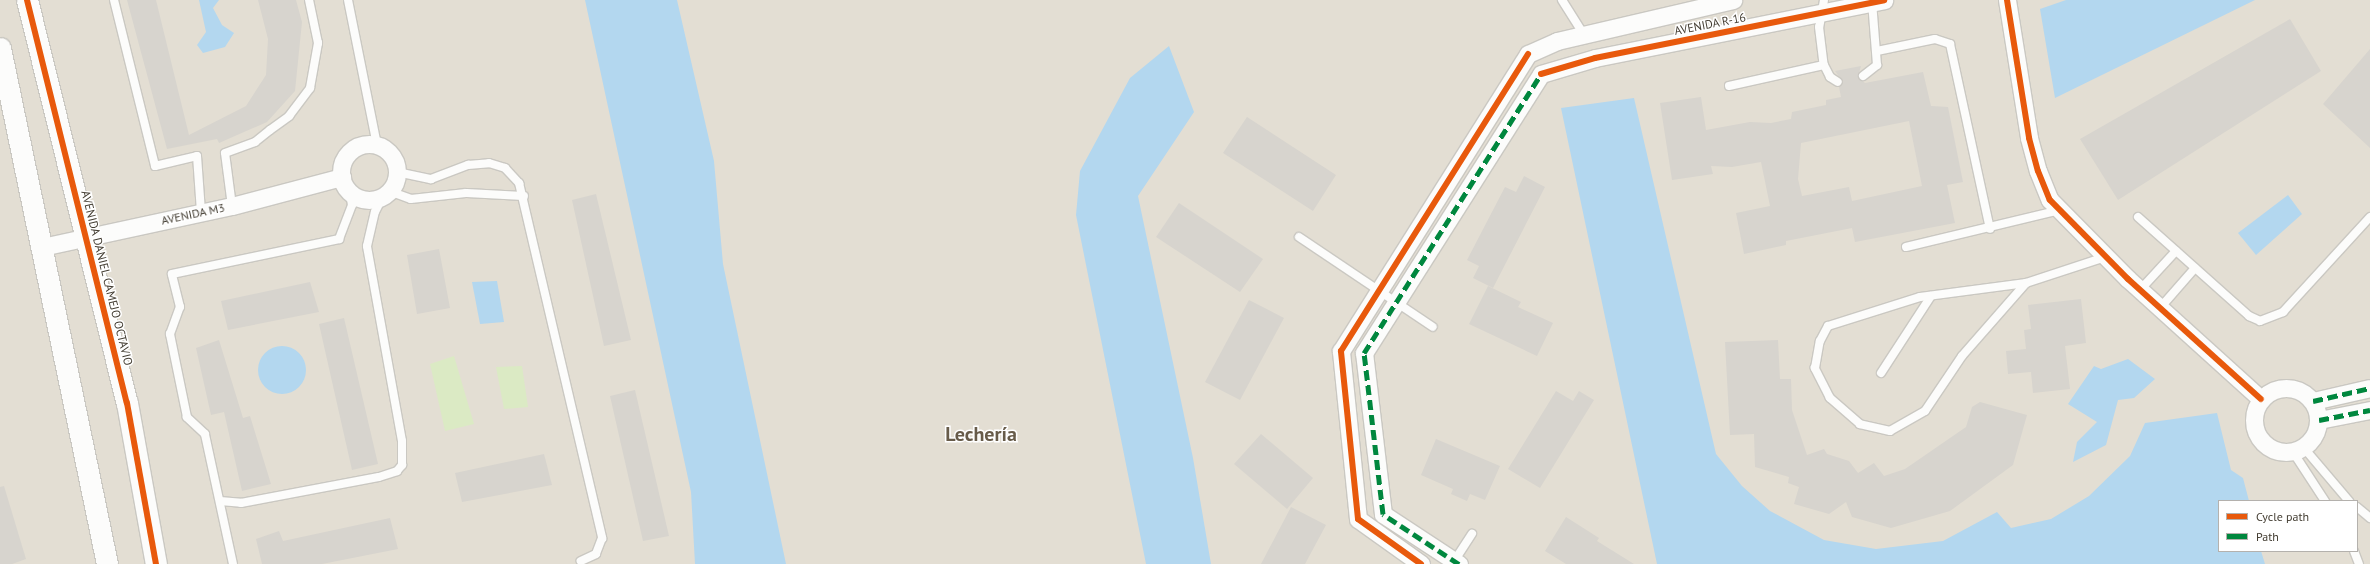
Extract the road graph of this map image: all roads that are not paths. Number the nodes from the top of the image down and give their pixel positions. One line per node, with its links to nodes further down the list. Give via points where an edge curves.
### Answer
1 (27, 0): 32 (street, AVENIDA DANIEL CAMEJO OCTAVIO)
2 (114, 0): 27 (lane, via 155,166 197,156)
3 (309, 0): 25 (lane, via 318,43 310,88 288,116 255,142 225,153)
4 (348, 0): 19 (lane)
5 (1562, 0): 10 (lane)
6 (1733, 0): 10 (street, AVENIDA R-16)
7 (2007, 0): 26 (street, via 2036,164 2050,200)
8 (1878, 1): 9 (street, AVENIDA R-16); 12 (lane, via 1872,37)
9 (1822, 6): 14 (lane); 15 (street, AVENIDA R-16, via 1595,58)
10 (1584, 34): 13 (street, AVENIDA R-16)
11 (0, 48): 33 (street)
12 (1877, 51): 16 (lane, via 1877,66); 30 (lane, via 1935,39 1950,44)
13 (1528, 54): 15 (street); 39 (street)
14 (1824, 65): 17 (lane, via 1830,77); 18 (lane)
15 (1541, 74): 42 (street)
16 (1863, 76)
17 (1838, 82)
18 (1729, 86)
19 (377, 145): 20 (street, via 394,158); 21 (street, via 361,145 348,154)
20 (397, 172): 23 (street); 24 (lane, via 432,179 468,165 489,163 513,175)
21 (342, 177): 22 (street); 25 (street, AVENIDA M3)
22 (350, 192): 23 (street, via 370,200); 54 (lane, via 352,205 339,239 172,274 180,307 170,334 187,417 205,434)
23 (386, 194): 24 (lane, via 411,199 466,193); 54 (lane, via 375,212 367,246 402,441 402,465 397,471 379,477 241,503)
24 (524, 196): 59 (lane, via 602,538 596,554)
25 (232, 206): 27 (street, AVENIDA M3)
26 (2060, 210): 30 (lane); 36 (street)
27 (201, 212): 32 (street, AVENIDA M3)
28 (2138, 217): 35 (lane)
29 (2370, 217): 37 (lane, via 2283,312 2272,320 2260,322 2249,316)
30 (1990, 229): 34 (lane)
31 (1299, 236): 39 (lane)
32 (85, 238): 33 (street, AVENIDA M3); 62 (street, AVENIDA DANIEL CAMEJO OCTAVIO, via 128,403)
33 (42, 247): 61 (street)
34 (1906, 247)
35 (2176, 251): 37 (lane); 40 (lane)
36 (2105, 257): 38 (lane); 40 (street)
37 (2195, 268): 43 (lane)
38 (2026, 283): 41 (lane); 41 (lane, via 1962,356 1925,411 1890,431 1860,424 1830,398 1815,368 1820,341 1828,326)
39 (1377, 290): 42 (lane); 64 (street, via 1341,350 1358,519)
40 (2140, 290): 43 (street)
41 (1931, 296): 45 (lane)
42 (1393, 302): 44 (lane); 60 (street, via 1364,353 1383,514)
43 (2160, 308): 47 (street)
44 (1433, 327)
45 (1881, 373)
46 (2370, 388): 48 (street)
47 (2262, 399): 48 (street, via 2276,390 2294,388); 51 (street, via 2254,421 2258,437 2277,451)
48 (2313, 401): 50 (street)
49 (2370, 410): 50 (street)
50 (2319, 420): 51 (street, via 2315,436)
51 (2299, 450): 52 (lane); 53 (lane)
52 (2325, 500)
53 (2348, 500)
54 (220, 501): 63 (lane)
55 (2358, 508): 56 (lane)
56 (2370, 518)
57 (1472, 534): 60 (lane)
58 (2354, 552): 65 (lane)
59 (581, 561)
60 (1455, 563)
61 (107, 564)
62 (156, 564)
63 (233, 564)
64 (1421, 564)
65 (2359, 564)

